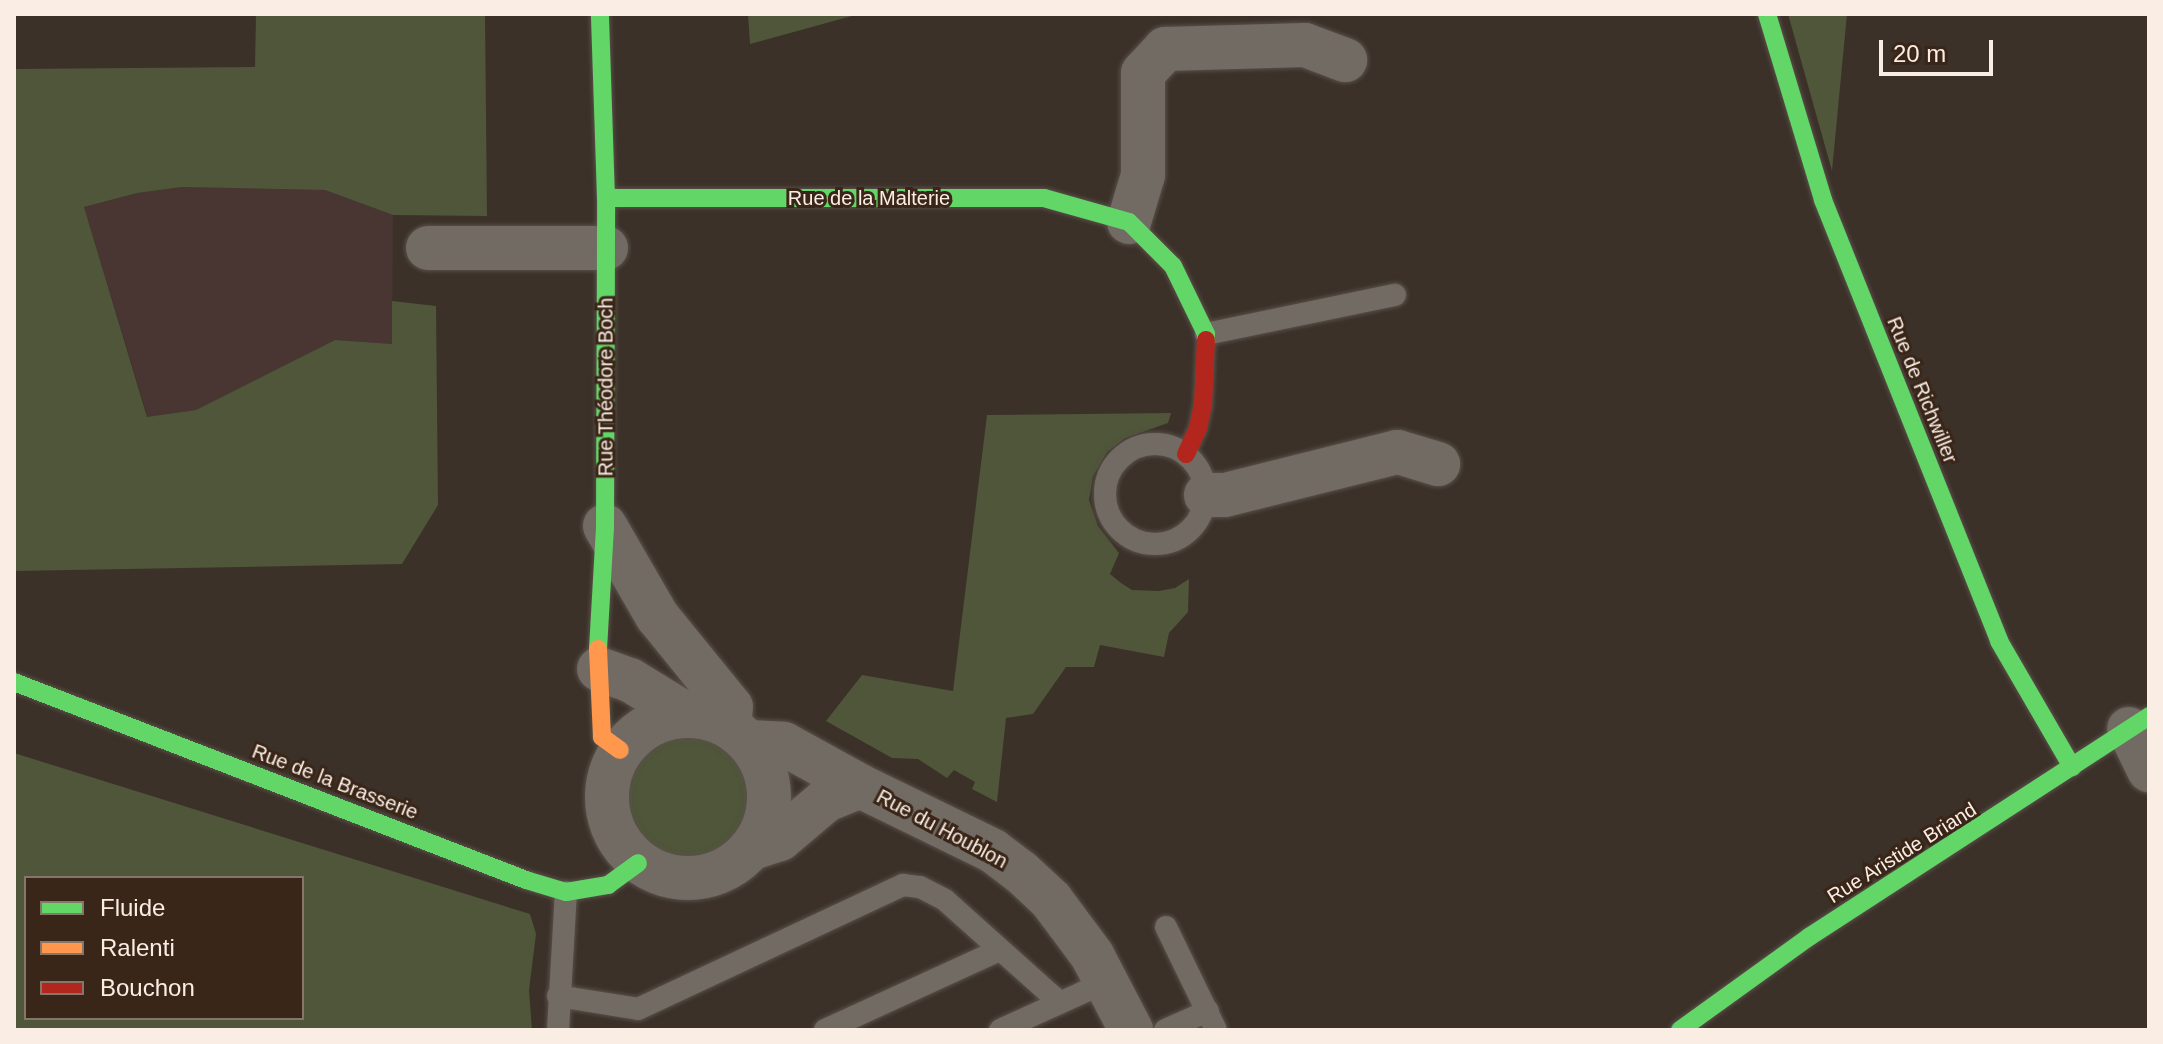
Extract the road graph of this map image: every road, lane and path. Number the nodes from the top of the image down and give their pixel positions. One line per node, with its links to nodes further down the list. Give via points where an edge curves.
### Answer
1 (600, 14): 4 (street, Rue Théodore Boch)
2 (1767, 14): 20 (street, Rue de Richwiller, via 1823,200 1999,641)
3 (1345, 60): 5 (street, via 1305,45 1165,49 1143,73 1143,175)
4 (606, 198): 5 (street, Rue de la Malterie, via 1044,198); 7 (street, Rue Théodore Boch)
5 (1129, 222): 9 (street, Rue de la Malterie, via 1173,266)
6 (428, 248): 7 (street)
7 (606, 248): 13 (street, Rue Théodore Boch)
8 (1395, 295): 9 (lane)
9 (1206, 334): 10 (street, Rue de la Malterie, via 1203,405)
10 (1186, 454): 12 (lane, via 1201,471); 12 (lane, via 1163,444 1143,445 1123,455 1109,473 1104,495 1109,517 1123,535 1144,544 1167,544 1188,534)
11 (1438, 464): 12 (street, via 1398,452 1225,495)
12 (1206, 495)
13 (605, 526): 14 (street, Rue Théodore Boch); 18 (street, via 657,616 731,707)
14 (599, 669): 16 (street, via 630,680); 19 (street, Rue Théodore Boch, via 602,737)
15 (14, 682): 25 (street, Rue de la Brasserie)
16 (687, 715): 18 (street, via 708,718); 19 (street, via 638,732)
17 (2139, 722): 20 (street, Rue Aristide Briand); 21 (street)
18 (739, 734): 22 (street, Rue du Houblon, via 784,744); 23 (street, via 762,761 769,795 764,829)
19 (620, 750): 24 (street, via 609,773 608,810 621,844)
20 (2072, 767): 37 (street, Rue Aristide Briand, via 1809,937)
21 (2149, 770)
22 (860, 786): 23 (street, Rue du Houblon, via 826,800 780,839); 28 (street, Rue du Houblon, via 993,851 1021,872 1051,900)
23 (752, 848): 24 (street, via 710,876 661,874)
24 (638, 863): 25 (street, Rue de la Brasserie, via 608,885)
25 (566, 892): 29 (lane)
26 (1166, 927): 31 (lane)
27 (1000, 950): 29 (lane, via 945,900 903,885 638,1009); 30 (lane); 33 (lane)
28 (1106, 982): 30 (lane); 35 (street, Rue du Houblon)
29 (558, 996): 32 (lane)
30 (1060, 1003): 34 (lane)
31 (1212, 1021): 36 (lane)
32 (558, 1030)
33 (825, 1030)
34 (1000, 1030)
35 (1131, 1030)
36 (1165, 1030)
37 (1680, 1030)

